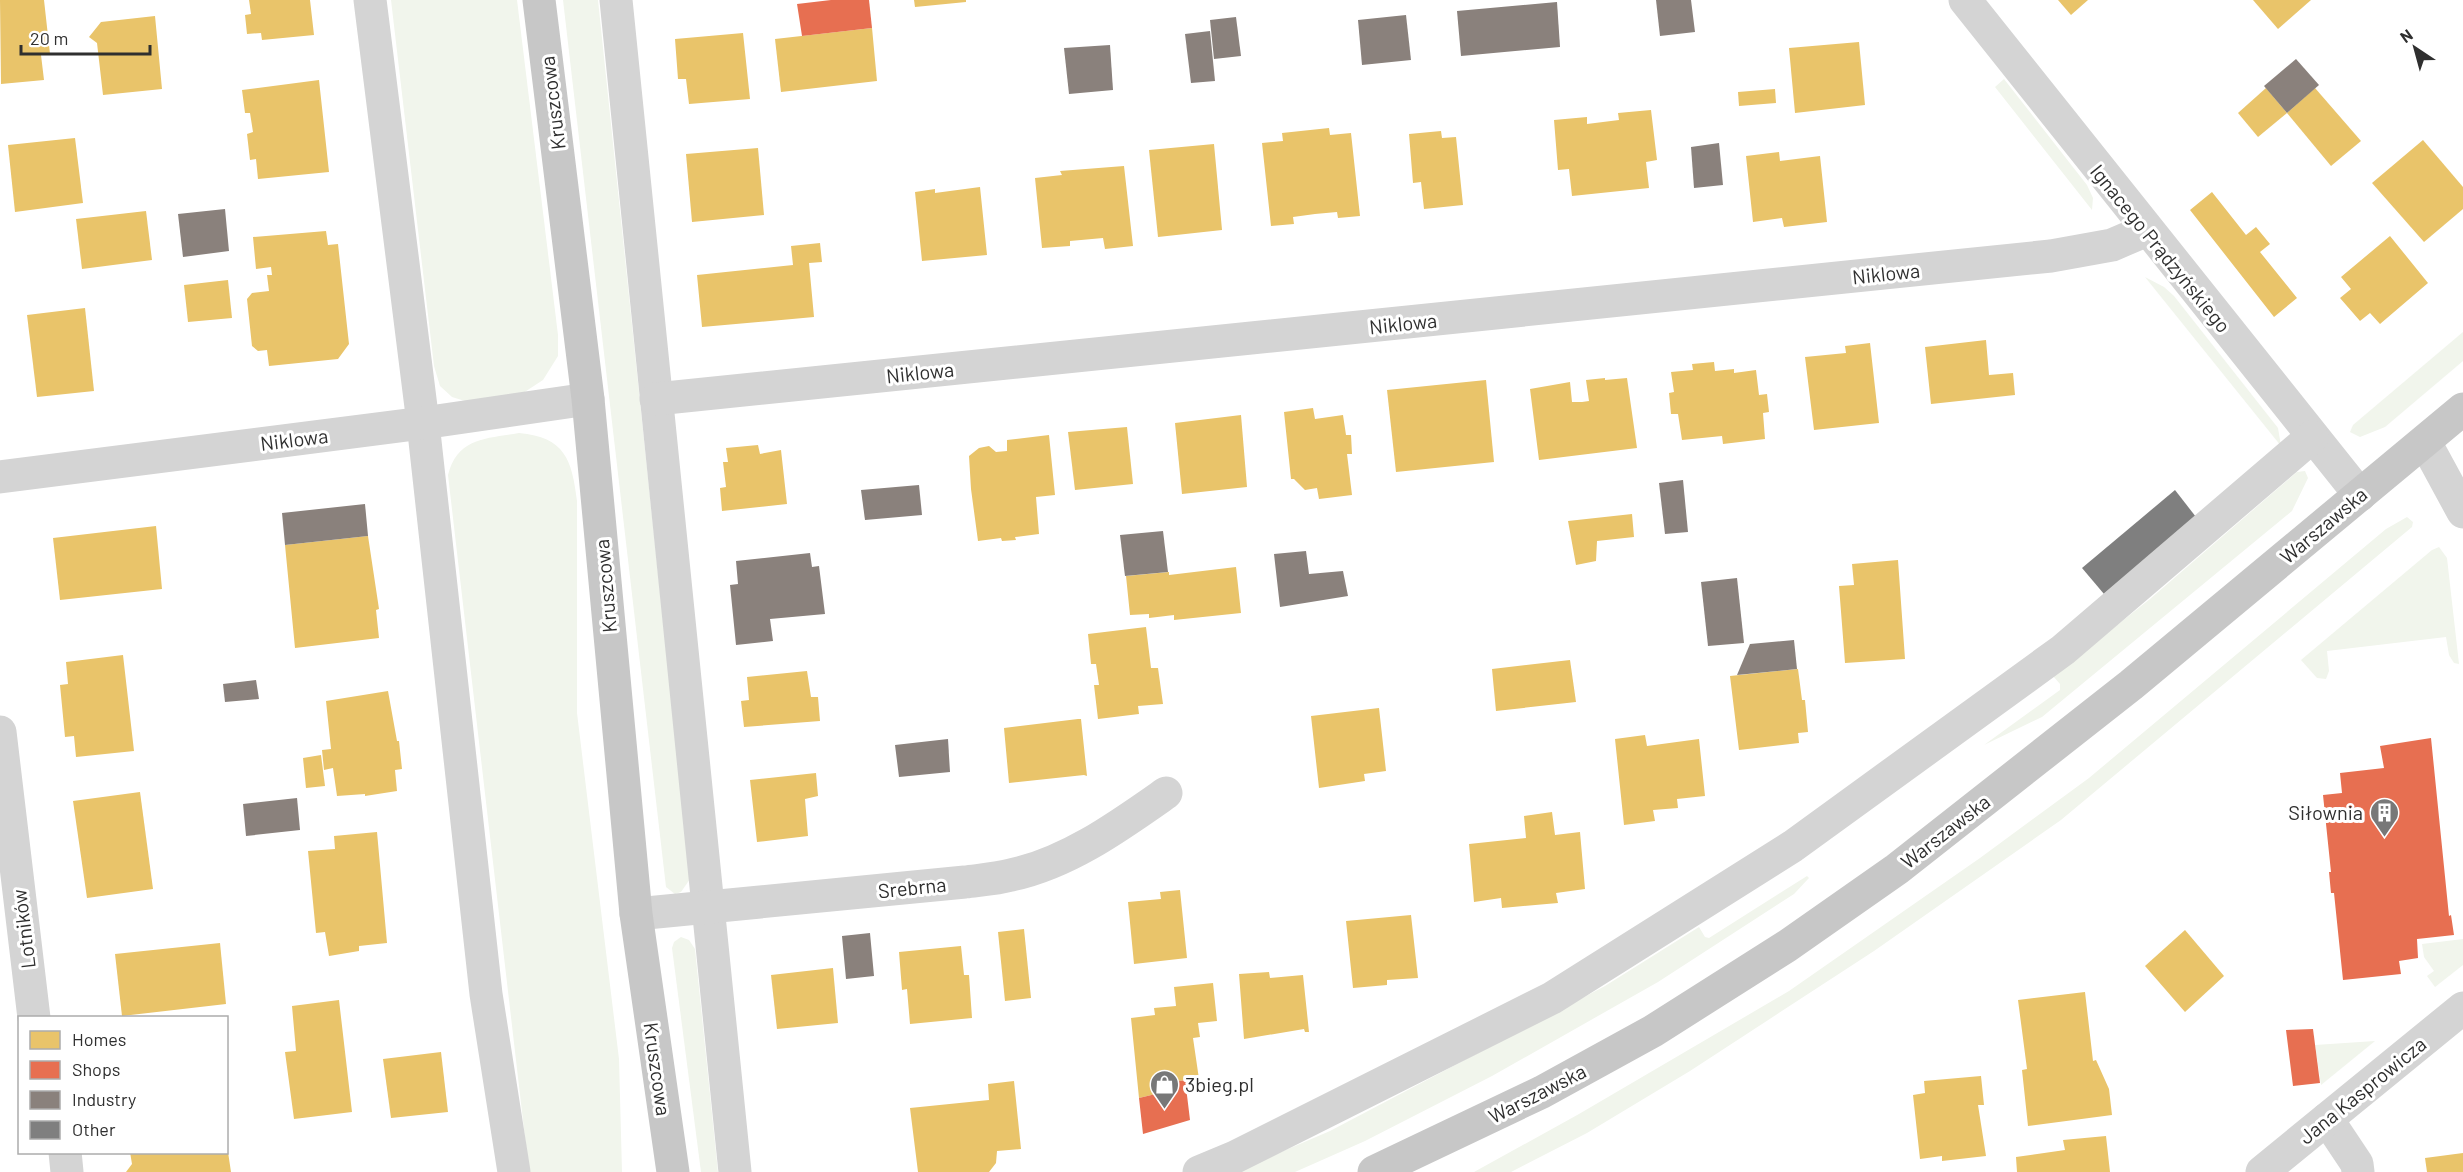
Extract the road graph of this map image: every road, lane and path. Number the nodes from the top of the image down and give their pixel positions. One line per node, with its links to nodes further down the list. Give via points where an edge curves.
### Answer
1 (370, 0): 9 (street)
2 (539, 0): 6 (main road, Kruszcowa)
3 (616, 0): 7 (street)
4 (1965, 0): 5 (street, Ignacego Prądzyńskiego)
5 (2147, 230): 7 (street, Niklowa, via 2112,245 2051,256); 10 (street, Ignacego Prądzyńskiego)
6 (588, 399): 9 (street, Niklowa); 18 (main road, Kruszcowa)
7 (656, 399): 17 (street)
8 (2463, 409): 11 (main road, Warszawska)
9 (423, 423): 12 (street, Niklowa); 25 (street, via 486,994)
10 (2312, 436): 13 (street, Ignacego Prądzyńskiego); 29 (street, via 2063,650 1793,846 1552,998)
11 (2424, 442): 13 (main road, Warszawska); 14 (street)
12 (0, 477)
13 (2360, 495): 30 (main road, Warszawska, via 2131,685 1897,869 1787,946 1653,1031 1542,1092)
14 (2463, 512)
15 (0, 732): 20 (street, Lotników)
16 (1166, 793): 17 (street, Srebrna, via 1086,845 1012,875)
17 (710, 907): 18 (street, Srebrna); 28 (street)
18 (636, 914): 22 (main road, Kruszcowa)
19 (2463, 1008): 21 (street, Jana Kasprowicza)
20 (34, 1016)
21 (2327, 1119): 31 (street, Jana Kasprowicza); 32 (street, via 2357,1164)
22 (667, 1132): 26 (main road); 27 (main road, Kruszcowa)
23 (65, 1154): 24 (street)
24 (67, 1172)
25 (514, 1172)
26 (660, 1172)
27 (673, 1172)
28 (735, 1172)
29 (1199, 1172)
30 (1374, 1172)
31 (2262, 1172)
32 (2358, 1172)

